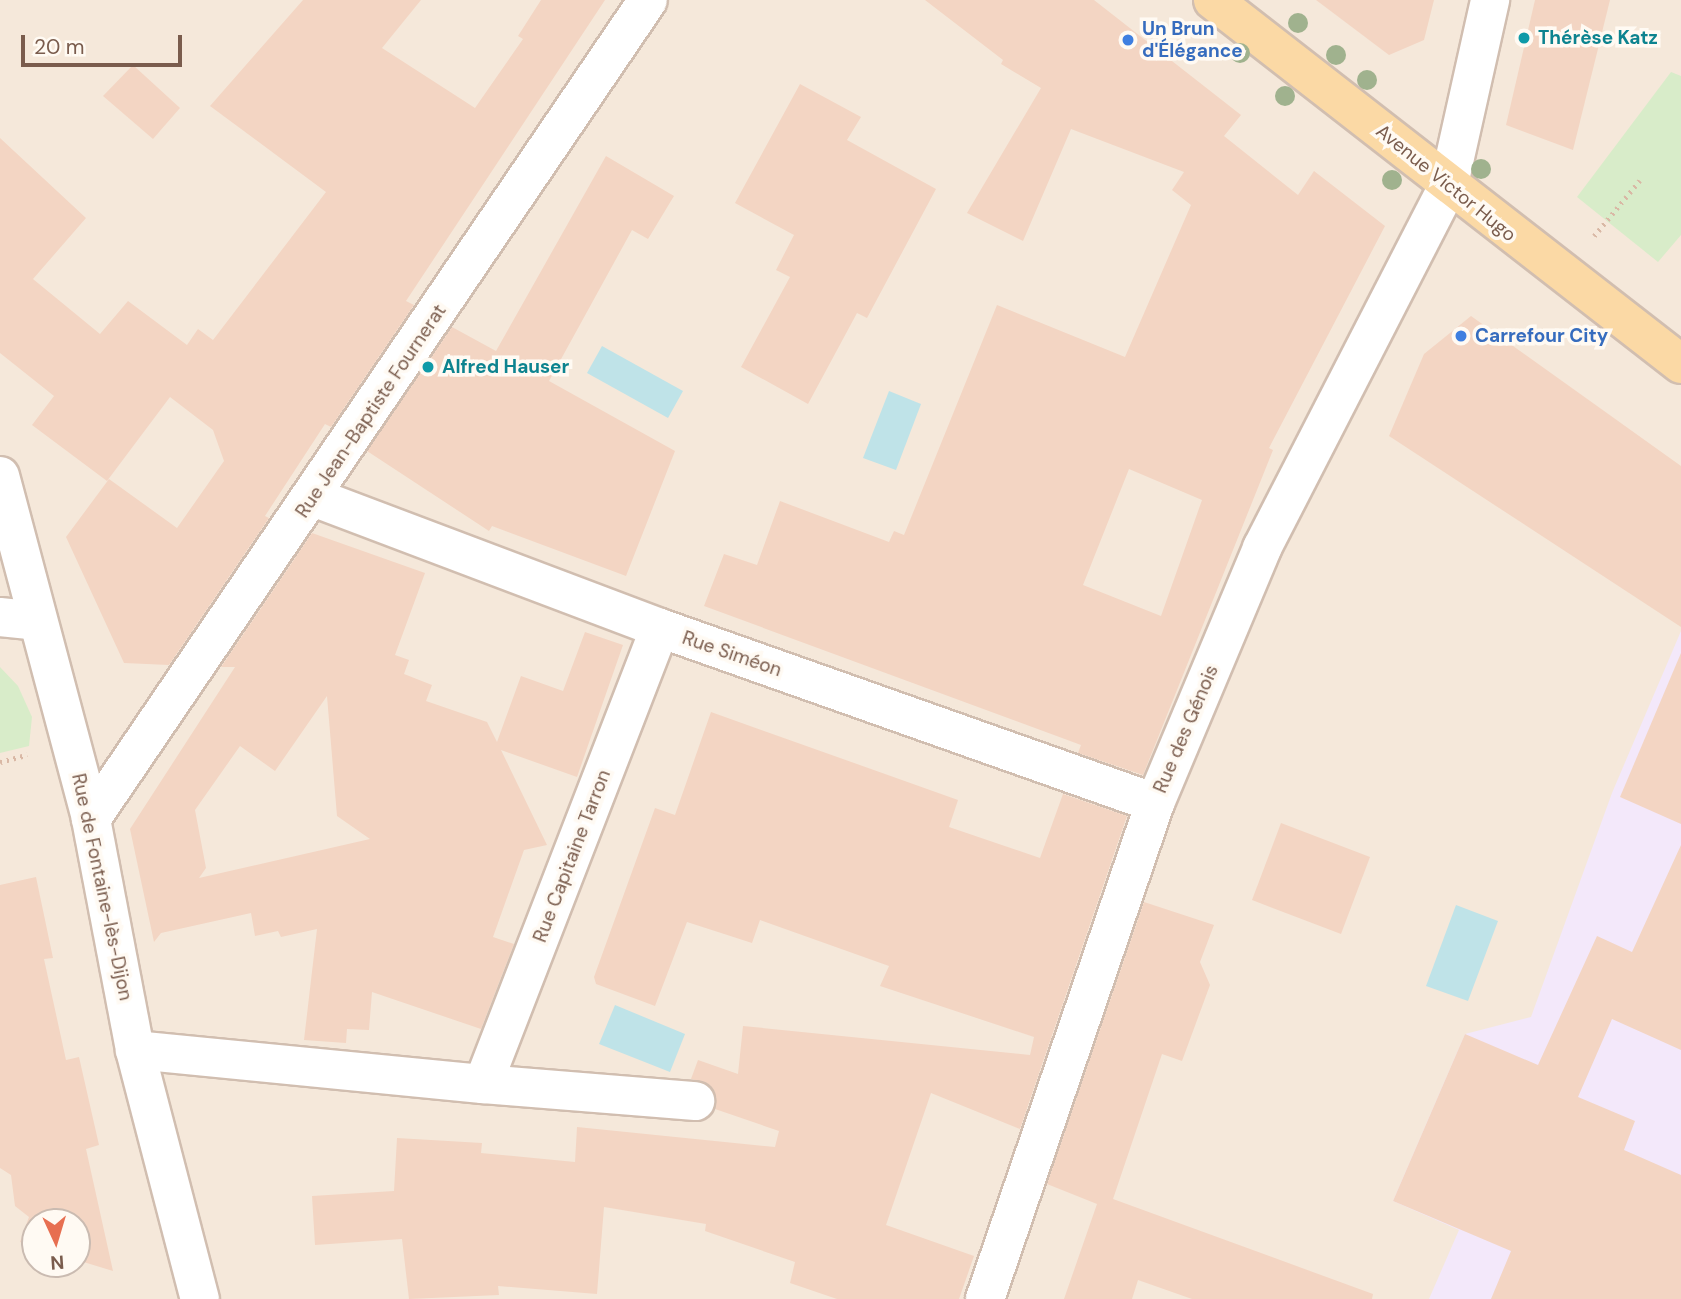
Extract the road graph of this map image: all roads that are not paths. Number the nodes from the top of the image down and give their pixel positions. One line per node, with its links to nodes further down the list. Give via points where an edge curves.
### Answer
1 (648, 0): 7 (street, Rue Jean-Baptiste Fournerat)
2 (1213, 0): 4 (main road, Avenue Victor Hugo)
3 (1490, 0): 4 (street, Rue des Génois)
4 (1449, 184): 5 (main road, Avenue Victor Hugo); 10 (street, Rue des Génois, via 1262,548)
5 (1681, 364)
6 (0, 476): 8 (street, Rue de Fontaine-lès-Dijon)
7 (313, 497): 9 (street, Rue Siméon); 11 (street, Rue Jean-Baptiste Fournerat)
8 (18, 619): 11 (street, Rue de Fontaine-lès-Dijon)
9 (660, 628): 10 (street, Rue Siméon); 13 (street, Rue Capitaine Tarron)
10 (1155, 803): 16 (street, Rue des Génois)
11 (91, 819): 12 (street, Rue de Fontaine-lès-Dijon)
12 (135, 1050): 13 (street); 15 (street, Rue de Fontaine-lès-Dijon)
13 (484, 1084): 14 (street)
14 (695, 1101)
15 (200, 1299)
16 (985, 1299)

